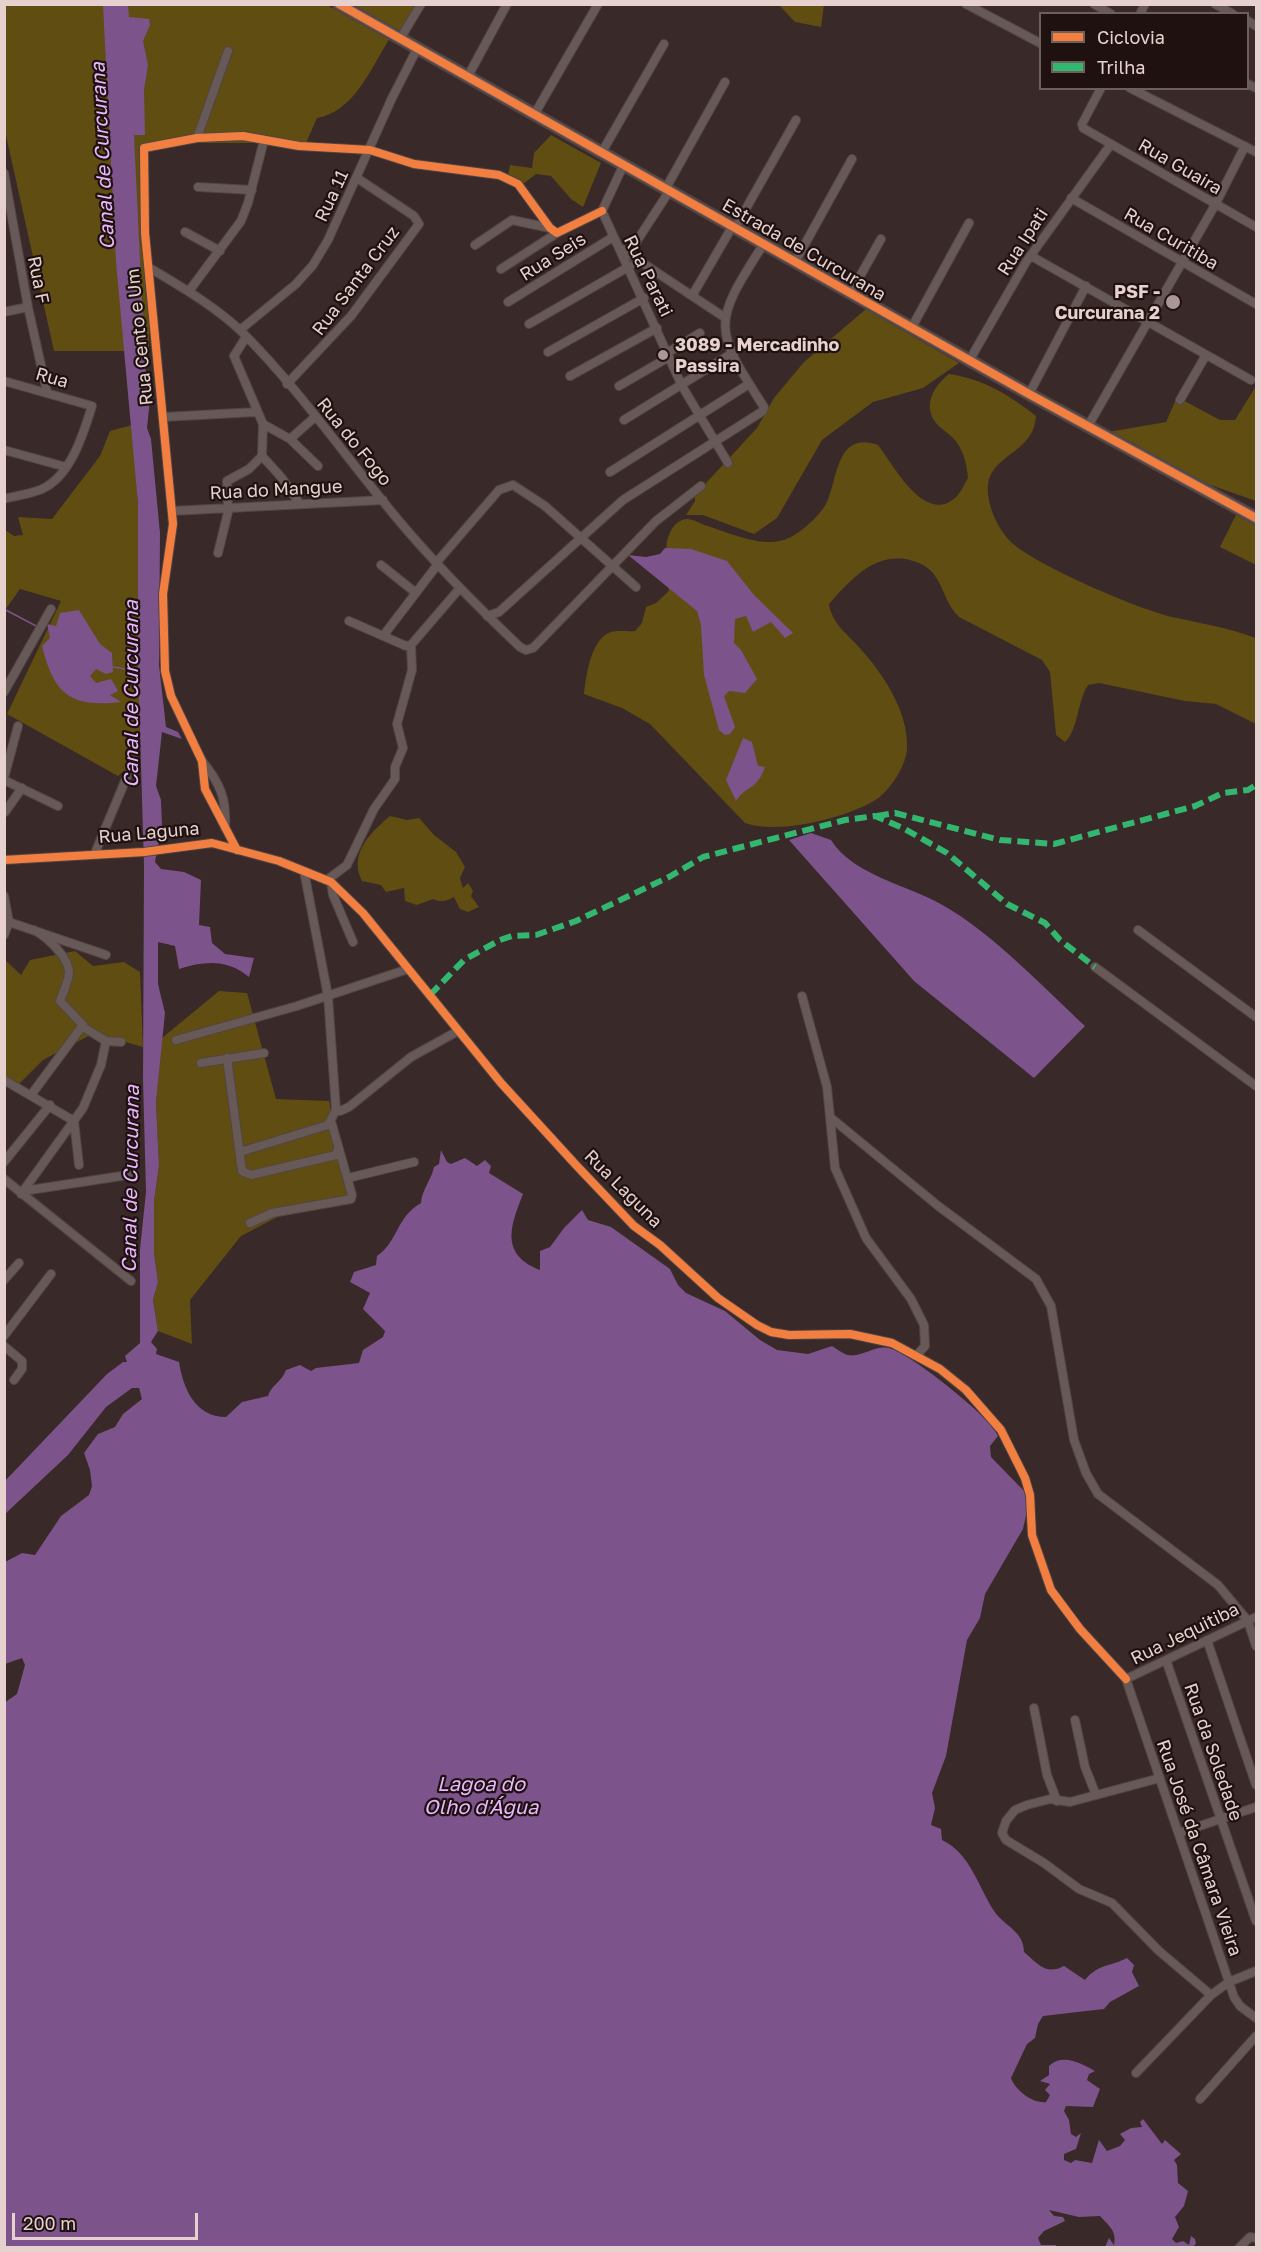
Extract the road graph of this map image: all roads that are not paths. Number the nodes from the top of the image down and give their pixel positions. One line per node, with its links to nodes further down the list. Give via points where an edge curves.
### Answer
1 (339, 4): 10 (main road, Estrada de Curcurana)
2 (421, 4): 10 (street)
3 (507, 4): 15 (street)
4 (598, 4): 19 (street)
5 (966, 4): 11 (street)
6 (1094, 4): 8 (street)
7 (1215, 4): 9 (street)
8 (1108, 12)
9 (1229, 12)
10 (400, 39): 13 (main road, Estrada de Curcurana)
11 (1039, 42)
12 (664, 44): 26 (street)
13 (417, 49): 15 (main road, Estrada de Curcurana); 25 (street, Rua 11)
14 (228, 51): 21 (street)
15 (468, 76): 19 (main road, Estrada de Curcurana)
16 (725, 82): 33 (street)
17 (1100, 90): 23 (street, Rua Guaira, via 1082,124)
18 (1134, 90): 24 (street)
19 (534, 115): 26 (main road, Estrada de Curcurana)
20 (796, 120): 39 (street)
21 (197, 138): 22 (street, via 226,135); 56 (street, Rua Cento e Um, via 146,147 143,151)
22 (264, 140): 25 (street); 34 (street)
23 (1110, 144): 35 (street, Rua Ipati); 36 (street, Rua Guaira)
24 (1245, 146): 27 (street); 36 (street)
25 (370, 150): 31 (street, Rua 11); 41 (street, via 407,163 511,180)
26 (602, 152): 29 (main road, Estrada de Curcurana)
27 (1257, 152)
28 (852, 159): 53 (street)
29 (624, 164): 33 (main road, Estrada de Curcurana); 37 (street)
30 (4, 173): 43 (street, Rua F)
31 (357, 178): 73 (street, Rua 11, via 313,265); 82 (street, Rua Santa Cruz, via 414,216 419,224 351,316)
32 (198, 187): 34 (street)
33 (668, 189): 39 (main road, Estrada de Curcurana); 51 (street)
34 (252, 190): 50 (street, via 241,221)
35 (1071, 198): 52 (street, Rua Ipati); 54 (street, Rua Curitiba)
36 (1215, 205): 40 (street, Rua Guaira); 54 (street)
37 (602, 211): 41 (street); 44 (street, Rua Parati)
38 (969, 223): 70 (street)
39 (734, 227): 48 (main road, Estrada de Curcurana); 61 (street)
40 (1257, 227)
41 (553, 230): 47 (street, via 512,220); 57 (street)
42 (185, 232): 50 (street)
43 (15, 235): 45 (street); 65 (street, Rua F)
44 (613, 237): 49 (street, Rua Parati); 63 (street, Rua Seis)
45 (4, 238)
46 (881, 239): 60 (street)
47 (476, 245)
48 (764, 245): 53 (main road, Estrada de Curcurana); 67 (street, via 730,299)
49 (620, 248): 51 (street); 55 (street, Rua Parati)
50 (220, 251): 59 (street)
51 (628, 254): 61 (street)
52 (1031, 256): 58 (street); 78 (street, Rua Ipati)
53 (795, 262): 60 (main road, Estrada de Curcurana)
54 (1181, 263): 64 (street, Rua Curitiba); 68 (street)
55 (630, 266): 62 (street, Rua Parati); 69 (street)
56 (148, 267): 59 (street, Rua do Fogo); 91 (street, Rua Cento e Um)
57 (501, 269)
58 (1086, 286): 68 (street); 87 (street)
59 (189, 291): 73 (street, Rua do Fogo)
60 (850, 294): 70 (main road, Estrada de Curcurana)
61 (692, 296): 67 (street)
62 (644, 298): 71 (street, Rua Parati); 74 (street)
63 (508, 302)
64 (1257, 304)
65 (28, 307): 66 (street); 86 (street, Rua F)
66 (4, 312)
67 (724, 316): 75 (street)
68 (1147, 321): 77 (street); 95 (street)
69 (530, 324)
70 (912, 327): 78 (main road, Estrada de Curcurana)
71 (657, 328): 76 (street, Rua Parati); 79 (street)
72 (700, 333): 76 (street)
73 (243, 334): 82 (street, Rua do Fogo); 89 (street, via 234,356)
74 (548, 352)
75 (731, 354): 83 (street); 85 (street)
76 (668, 355): 84 (street); 85 (street, Rua Parati)
77 (1206, 355): 80 (street); 88 (street)
78 (969, 361): 87 (main road, Estrada de Curcurana)
79 (570, 376)
80 (1251, 380)
81 (4, 381): 86 (street, Rua)
82 (287, 384): 92 (street, Rua do Fogo)
83 (749, 384): 90 (street); 97 (street, via 764,410)
84 (619, 386)
85 (682, 386): 90 (street, Rua Parati); 93 (street)
86 (47, 392): 102 (street, Rua, via 92,405)
87 (1029, 394): 95 (main road, Estrada de Curcurana)
88 (1180, 400)
89 (256, 412): 91 (street); 94 (street)
90 (698, 414): 97 (street, Rua Parati); 103 (street)
91 (163, 417): 109 (street, Rua Cento e Um)
92 (315, 417): 96 (street); 106 (street, Rua do Fogo)
93 (624, 420)
94 (263, 424): 96 (street); 99 (street)
95 (1088, 426): 110 (main road, Estrada de Curcurana)
96 (290, 439): 101 (street)
97 (716, 443): 100 (street, Rua Parati); 111 (street, via 637,490)
98 (4, 450): 102 (street)
99 (262, 456): 107 (street); 108 (street, via 249,469 226,481)
100 (728, 462)
101 (318, 466)
102 (66, 467): 105 (street, via 46,487)
103 (610, 472)
104 (701, 486): 115 (street, via 656,521)
105 (4, 498)
106 (383, 500): 107 (street, Rua do Mangue); 113 (street, Rua do Fogo)
107 (300, 504): 108 (street, Rua do Mangue)
108 (228, 506): 109 (street, Rua do Mangue); 112 (street)
109 (172, 511): 126 (street, Rua Cento e Um, via 163,594 165,671 171,696)
110 (1257, 518)
111 (580, 537): 113 (street, via 529,494 510,485 499,489); 115 (street); 120 (street, via 499,612)
112 (218, 553)
113 (437, 564): 117 (street, Rua do Fogo); 118 (street)
114 (381, 565): 118 (street)
115 (612, 566): 116 (street); 120 (street, Rua do Fogo, via 532,648 520,647)
116 (636, 587)
117 (459, 588): 120 (street, Rua do Fogo); 123 (street)
118 (416, 593): 122 (street)
119 (51, 609): 124 (street)
120 (487, 616)
121 (349, 621): 122 (street)
122 (383, 636): 123 (street)
123 (411, 645): 138 (street, via 412,670 397,724 404,748 395,767 395,779 374,809 351,859)
124 (4, 692)
125 (18, 726): 128 (street)
126 (202, 761): 133 (street, via 205,789); 133 (street, via 224,794)
127 (128, 774): 135 (street)
128 (4, 779): 129 (street)
129 (22, 788): 130 (street); 132 (street)
130 (58, 806)
131 (4, 807): 132 (street)
132 (5, 812)
133 (225, 828): 134 (street)
134 (237, 849): 135 (street, Rua Laguna, via 212,843 134,853); 137 (street, Rua Laguna)
135 (95, 853): 136 (street, Rua Laguna)
136 (4, 860)
137 (304, 871): 138 (street, Rua Laguna); 148 (street)
138 (329, 881): 144 (street); 147 (street, Rua Laguna, via 363,913)
139 (4, 896): 140 (street)
140 (9, 922): 141 (street); 143 (street)
141 (34, 930): 145 (street); 151 (street, via 49,940 68,966 60,1000 81,1020)
142 (1138, 930): 150 (street)
143 (4, 935)
144 (353, 942)
145 (106, 955)
146 (1095, 967): 160 (street)
147 (408, 969): 148 (street); 152 (street, Rua Laguna)
148 (328, 996): 153 (street); 163 (street)
149 (802, 996): 164 (street)
150 (1257, 1017)
151 (83, 1027): 154 (street); 161 (street)
152 (458, 1031): 163 (street, via 411,1057 349,1107); 183 (street, Rua Laguna, via 634,1226 735,1311 771,1332 870,1337)
153 (176, 1040)
154 (106, 1041): 155 (street); 165 (street, via 92,1089)
155 (122, 1042)
156 (264, 1053): 157 (street)
157 (227, 1058): 158 (street); 168 (street)
158 (201, 1062)
159 (4, 1080): 161 (street)
160 (1257, 1086)
161 (31, 1095): 162 (street)
162 (50, 1105): 165 (street); 169 (street)
163 (336, 1110): 166 (street)
164 (830, 1117): 183 (street, via 835,1168 866,1238 924,1325 925,1346); 186 (street, via 937,1205 1036,1279 1051,1306 1074,1440 1098,1494 1218,1585)
165 (74, 1121): 171 (street); 175 (street)
166 (332, 1121): 167 (street); 168 (street)
167 (338, 1149): 168 (street, via 336,1155 251,1175 242,1171); 173 (street)
168 (240, 1152)
169 (4, 1162)
170 (414, 1162): 173 (street)
171 (79, 1165)
172 (128, 1175): 175 (street)
173 (348, 1178): 176 (street, via 351,1199 272,1214)
174 (4, 1179): 175 (street)
175 (22, 1192): 180 (street)
176 (250, 1223)
177 (19, 1263): 179 (street)
178 (51, 1274): 181 (street)
179 (4, 1280)
180 (130, 1281)
181 (4, 1336)
182 (4, 1346): 184 (street, via 22,1361 22,1369)
183 (916, 1354): 190 (street, Rua Laguna, via 966,1390 1000,1430 1030,1495 1032,1535 1051,1590)
184 (14, 1380)
185 (1257, 1617): 186 (street, Rua Jequitiba)
186 (1248, 1621): 187 (street, Rua Jequitiba); 188 (street)
187 (1207, 1640): 189 (street, Rua Jequitiba); 194 (street)
188 (1257, 1646)
189 (1166, 1660): 190 (street, Rua Jequitiba); 198 (street, Rua da Soledade)
190 (1126, 1679): 193 (street, Rua José da Câmara Vieira)
191 (1034, 1708): 196 (street, via 1047,1775)
192 (1075, 1720): 195 (street, via 1085,1767)
193 (1160, 1778): 195 (street); 199 (street, Rua José da Câmara Vieira)
194 (1257, 1785)
195 (1096, 1795): 196 (street)
196 (1057, 1801): 203 (street, via 1050,1799 1015,1810 1002,1833 1006,1840 1079,1889 1112,1904)
197 (1257, 1807): 198 (street)
198 (1220, 1820): 199 (street); 200 (street, Rua da Soledade)
199 (1179, 1833): 202 (street, Rua José da Câmara Vieira)
200 (1257, 1921)
201 (1257, 1971): 202 (street)
202 (1229, 1982): 203 (street); 204 (street, Rua José da Câmara Vieira, via 1240,2006)
203 (1211, 1995): 206 (street)
204 (1257, 2018)
205 (1257, 2036): 207 (street)
206 (1136, 2073)
207 (1200, 2099)
208 (1252, 2238): 209 (street)
209 (1239, 2247)

